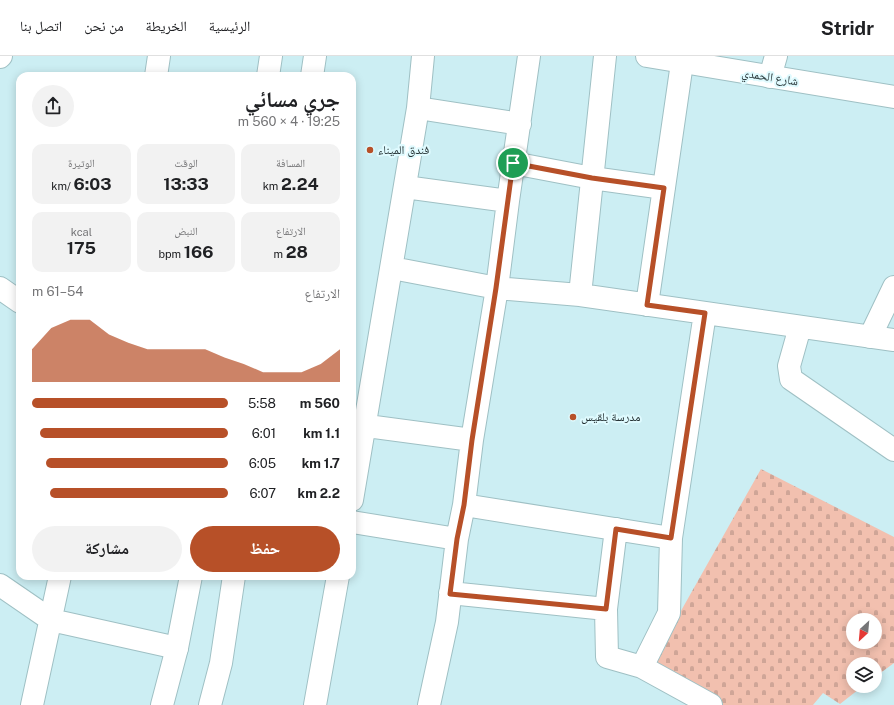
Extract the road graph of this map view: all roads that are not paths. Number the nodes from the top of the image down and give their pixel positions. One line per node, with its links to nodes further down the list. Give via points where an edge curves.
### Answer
1 (159, 56): 10 (main road)
2 (271, 56): 11 (main road)
3 (315, 56): 12 (main road)
4 (423, 56): 15 (main road)
5 (530, 56): 16 (main road)
6 (605, 56): 18 (main road)
7 (647, 56): 9 (main road, شارع الحمدي)
8 (776, 56): 13 (main road)
9 (684, 59): 13 (main road, شارع الحمدي); 20 (main road)
10 (157, 72)
11 (269, 72)
12 (313, 72)
13 (770, 77): 14 (main road, شارع الحمدي)
14 (894, 97)
15 (418, 108): 16 (main road); 19 (main road)
16 (520, 124): 17 (main road)
17 (513, 163): 18 (main road); 21 (main road)
18 (592, 178): 20 (main road); 26 (main road)
19 (405, 187): 21 (main road); 22 (main road)
20 (664, 188): 28 (main road)
21 (508, 201): 25 (main road)
22 (392, 268): 25 (main road); 33 (main road)
23 (894, 287): 31 (main road)
24 (0, 288): 27 (main road)
25 (496, 288): 26 (main road); 34 (main road)
26 (580, 296): 28 (main road)
27 (16, 299)
28 (647, 305): 29 (main road)
29 (705, 313): 30 (main road); 40 (main road)
30 (800, 327): 31 (main road); 36 (main road, via 788,366 791,379)
31 (870, 337): 32 (main road)
32 (894, 340)
33 (358, 424): 34 (main road); 35 (main road)
34 (472, 440): 37 (main road)
35 (356, 449)
36 (894, 450)
37 (464, 505): 39 (main road); 41 (main road)
38 (356, 523): 41 (main road)
39 (616, 529): 40 (main road); 48 (main road)
40 (671, 538): 51 (main road, via 669,612)
41 (457, 539): 47 (main road)
42 (59, 580): 49 (main road)
43 (190, 580): 50 (main road)
44 (233, 580): 54 (main road, via 221,663)
45 (337, 580): 55 (main road)
46 (0, 585): 49 (main road)
47 (450, 594): 48 (main road); 56 (main road)
48 (606, 609): 51 (main road, via 608,657)
49 (50, 620): 50 (main road); 52 (main road)
50 (177, 648): 53 (main road)
51 (642, 667): 57 (main road)
52 (32, 705)
53 (162, 705)
54 (210, 705)
55 (315, 705)
56 (429, 705)
57 (711, 705)

